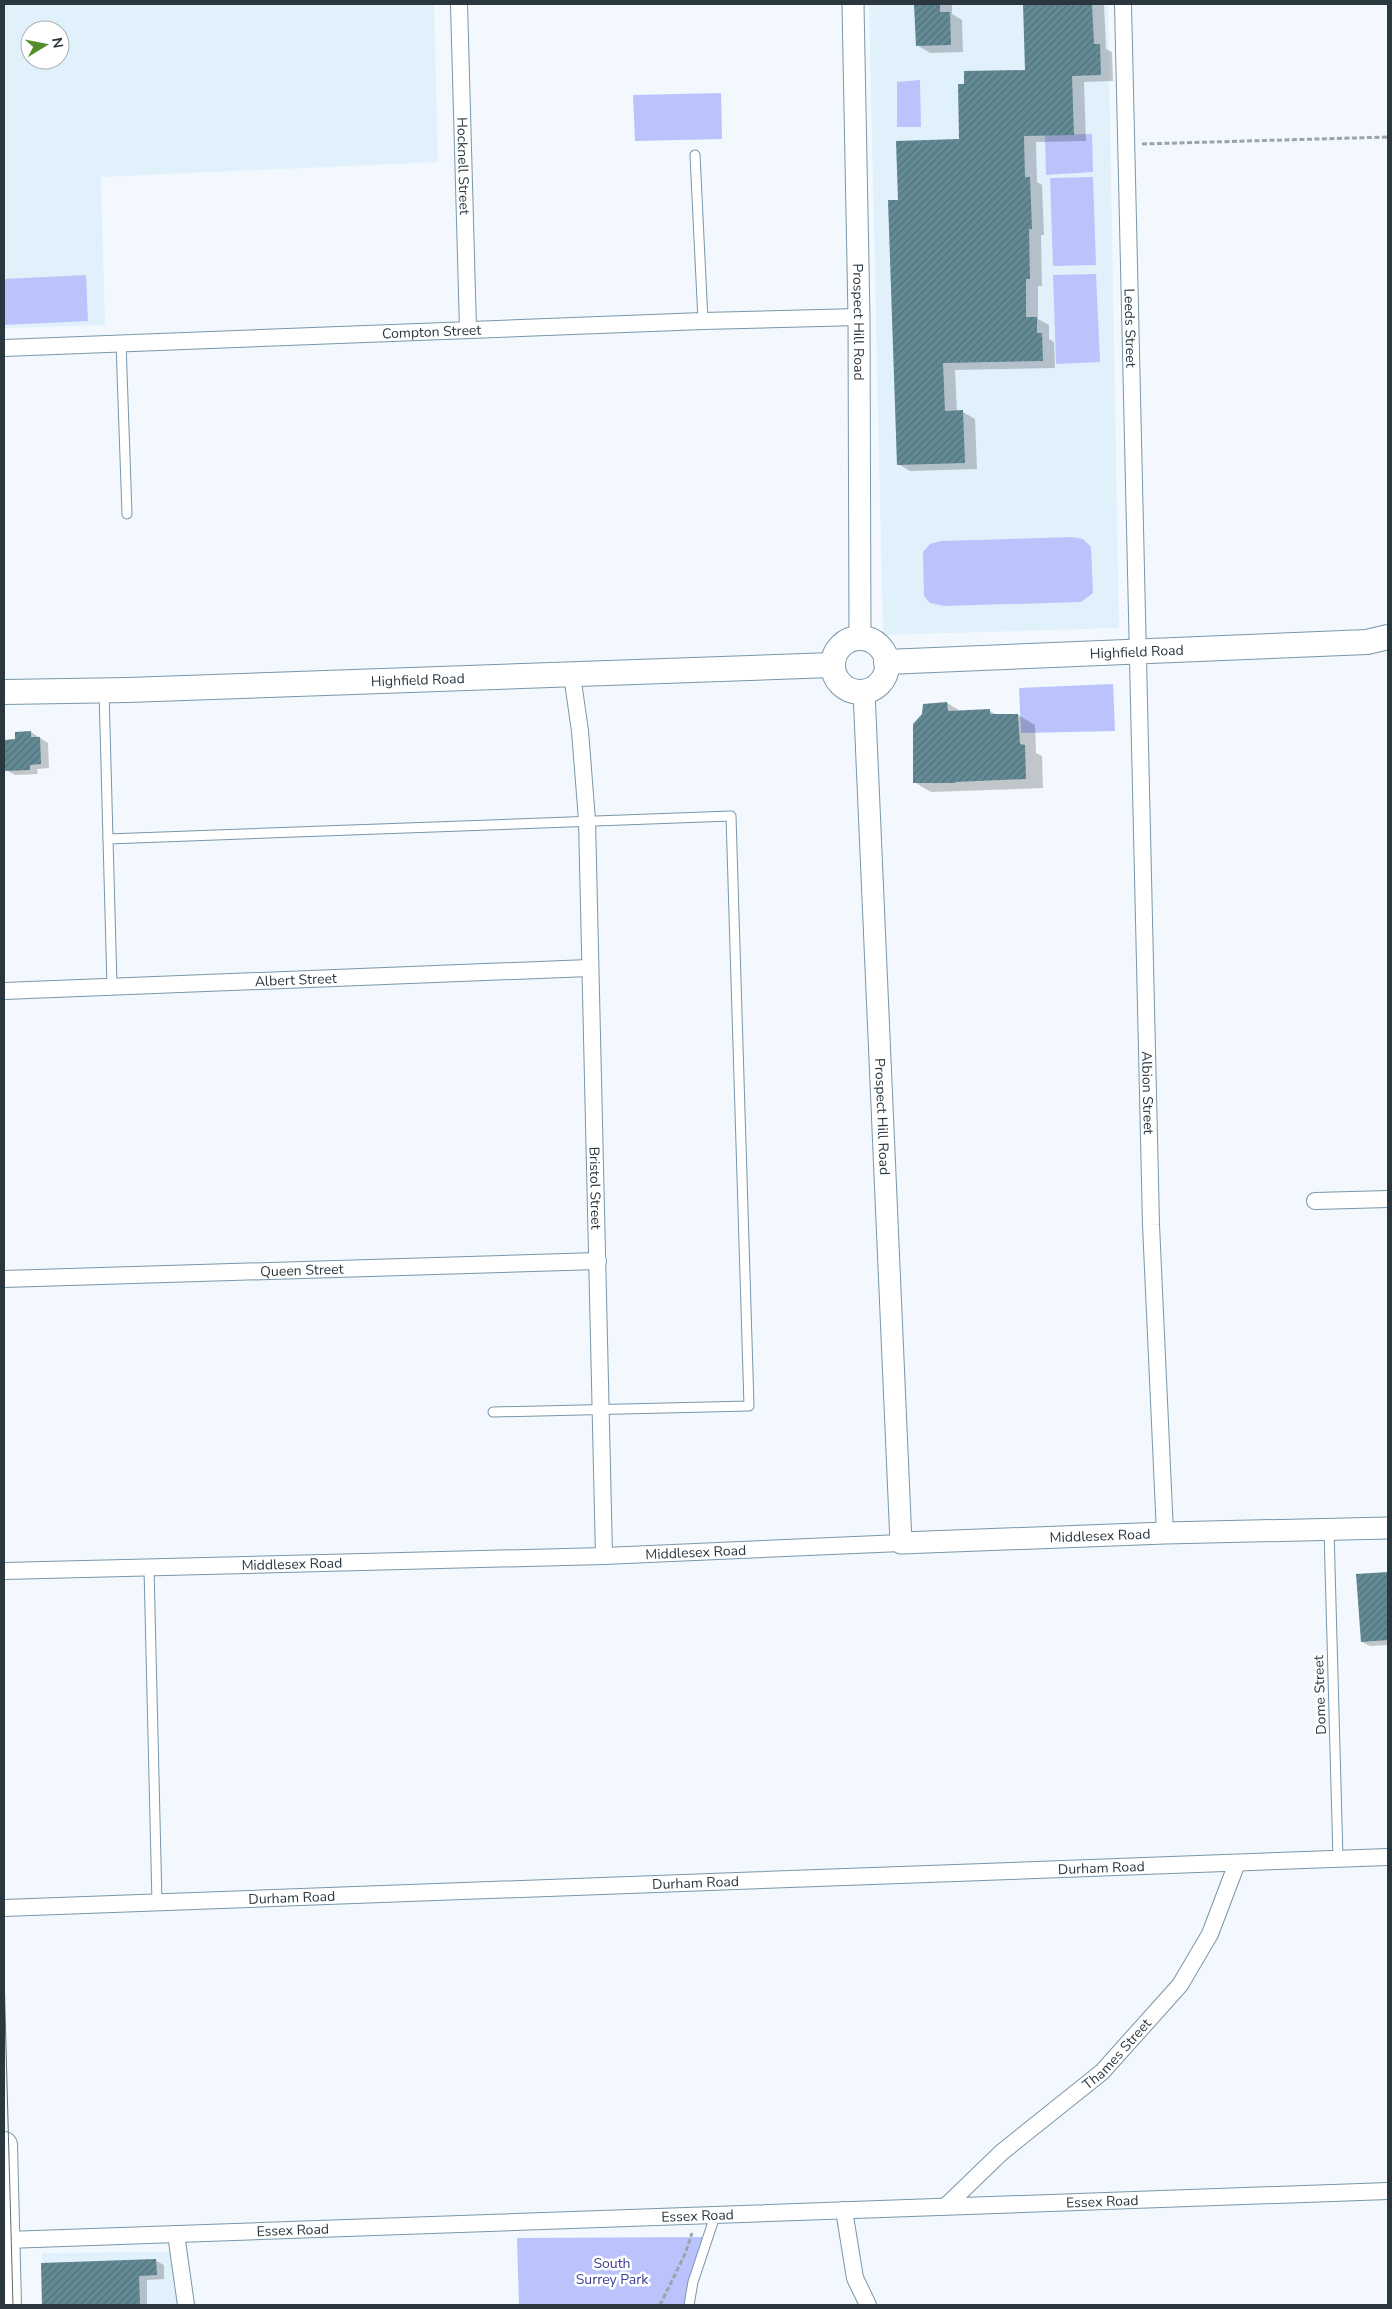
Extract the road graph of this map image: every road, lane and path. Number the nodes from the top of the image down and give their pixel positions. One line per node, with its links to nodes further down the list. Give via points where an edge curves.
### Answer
1 (459, 4): 9 (street, Hocknell Street)
2 (852, 4): 7 (street, Prospect Hill Road)
3 (1123, 4): 5 (street, Leeds Street)
4 (1388, 137): 5 (path)
5 (1126, 144): 15 (street, Leeds Street)
6 (695, 155): 8 (lane)
7 (859, 317): 8 (street, Compton Street); 14 (street, Prospect Hill Road)
8 (703, 320): 9 (street, Compton Street)
9 (468, 330): 10 (street, Compton Street)
10 (121, 343): 11 (street, Compton Street); 12 (lane)
11 (4, 348)
12 (127, 514)
13 (1388, 637): 15 (main road, Highfield Road, via 1368,642)
14 (860, 638): 16 (main road, via 877,644); 17 (main road, via 850,640 838,649)
15 (1137, 652): 16 (main road, Highfield Road); 35 (street, Albion Street, via 1151,1225)
16 (886, 662): 20 (main road, via 886,673 879,684)
17 (832, 666): 18 (main road, Highfield Road); 20 (main road, via 841,684 851,690)
18 (572, 675): 19 (main road, Highfield Road); 22 (street, Bristol Street)
19 (104, 691): 21 (main road, Highfield Road); 23 (lane)
20 (864, 691): 36 (street, Prospect Hill Road)
21 (4, 692)
22 (587, 820): 23 (lane); 24 (street, Bristol Street); 31 (lane, via 731,816 749,1406)
23 (108, 839): 25 (lane)
24 (590, 968): 25 (street, Albert Street); 29 (street, Bristol Street)
25 (112, 986): 26 (street, Albert Street)
26 (4, 991)
27 (1388, 1199): 28 (street)
28 (1315, 1201)
29 (598, 1261): 30 (street, Queen Street); 31 (street, Bristol Street)
30 (4, 1279)
31 (601, 1411): 32 (lane); 37 (street, Bristol Street)
32 (493, 1412)
33 (1388, 1528): 34 (street, Middlesex Road)
34 (1329, 1530): 35 (street, Middlesex Road); 41 (lane, Dome Street)
35 (1165, 1533): 36 (street, Middlesex Road)
36 (901, 1543): 37 (street, Middlesex Road)
37 (604, 1556): 38 (street, Middlesex Road)
38 (149, 1568): 39 (street, Middlesex Road); 43 (lane)
39 (4, 1571)
40 (1388, 1857): 41 (street, Durham Road)
41 (1338, 1859): 42 (street, Durham Road)
42 (1238, 1863): 43 (street, Durham Road); 47 (street, Thames Street, via 1210,1934 1180,1985 1102,2072 1002,2152)
43 (157, 1903): 44 (street, Durham Road)
44 (4, 1908)
45 (4, 2145): 52 (main road)
46 (1388, 2191): 47 (street, Essex Road)
47 (946, 2206): 48 (street, Essex Road)
48 (844, 2210): 50 (street, Essex Road); 57 (street, via 855,2278)
49 (699, 2216): 50 (street, Essex Road); 51 (street, Essex Road); 55 (path)
50 (715, 2216): 56 (lane, via 692,2282)
51 (176, 2234): 52 (street, Essex Road); 54 (street)
52 (6, 2240): 53 (main road)
53 (8, 2305)
54 (186, 2305)
55 (660, 2305)
56 (689, 2305)
57 (868, 2305)

